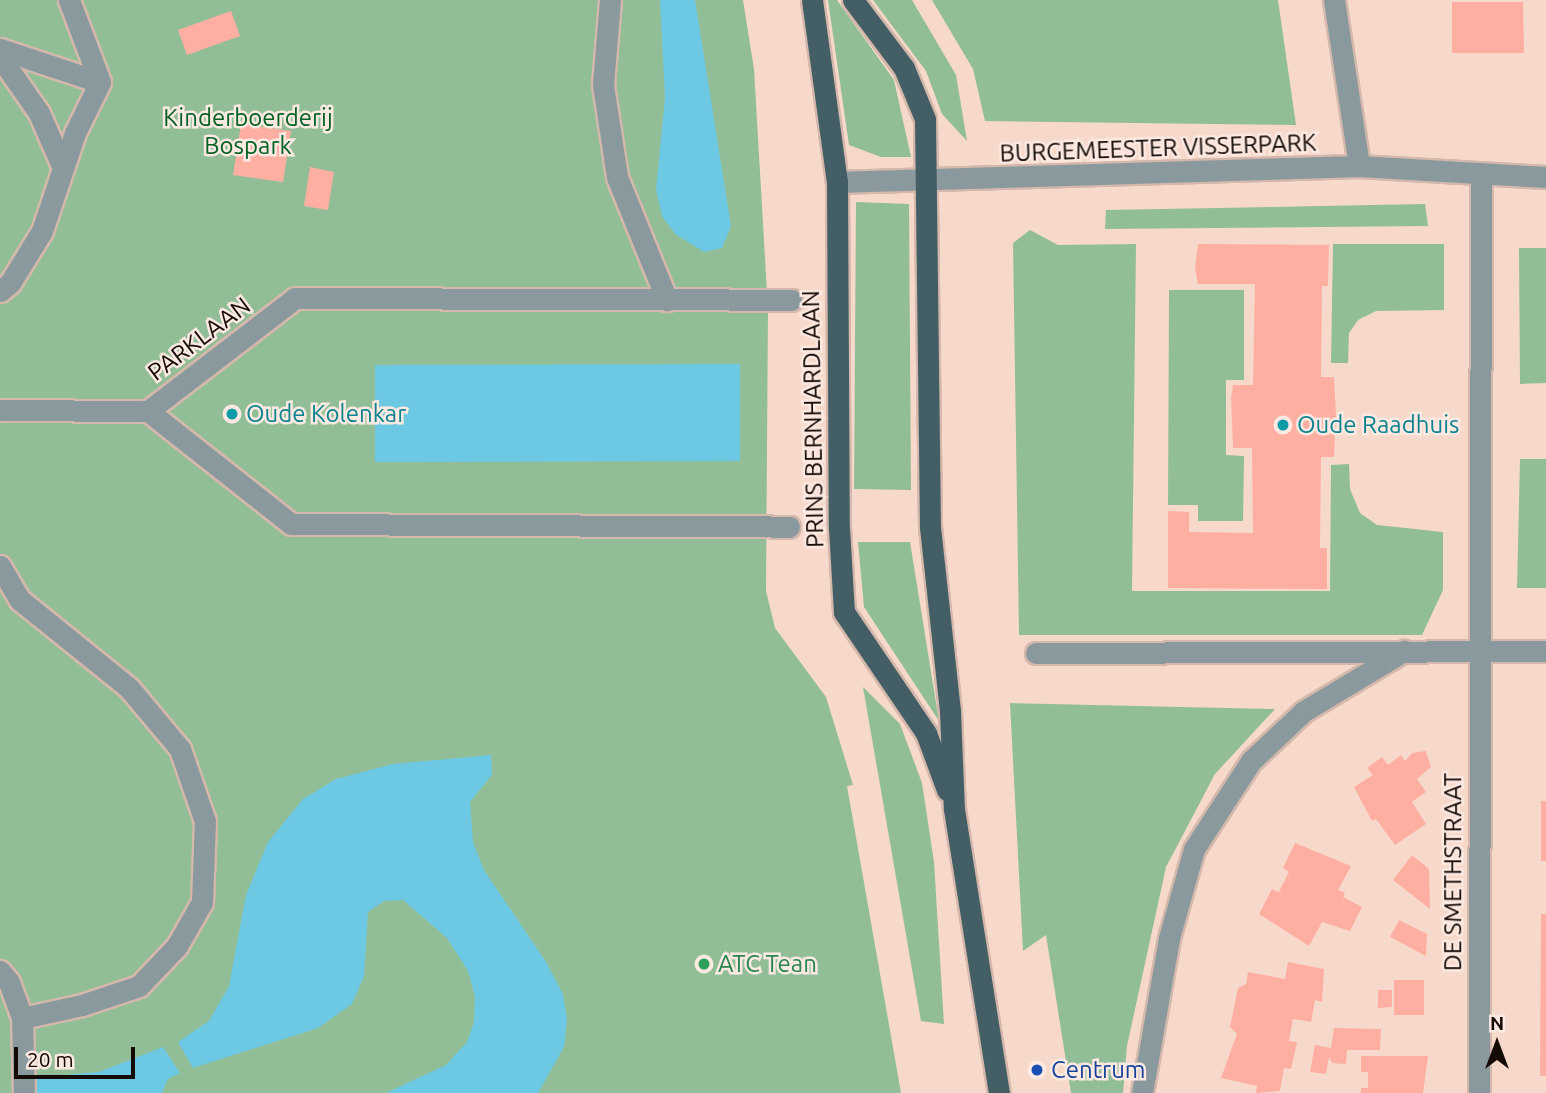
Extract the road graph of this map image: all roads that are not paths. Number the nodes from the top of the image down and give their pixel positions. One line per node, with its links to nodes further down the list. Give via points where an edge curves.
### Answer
1 (69, 0): 8 (street)
2 (610, 0): 16 (street, via 603,85 617,177)
3 (812, 0): 14 (main road, PRINS BERNHARDLAAN)
4 (853, 0): 13 (main road, PRINS BERNHARDLAAN, via 904,68 925,119)
5 (1334, 0): 9 (street)
6 (0, 49): 8 (street)
7 (0, 57): 10 (street, via 39,113)
8 (100, 82): 10 (street)
9 (1359, 166): 11 (street, BURGEMEESTER VISSERPARK); 13 (street, BURGEMEESTER VISSERPARK)
10 (63, 168): 15 (street, via 42,231 10,283)
11 (1481, 176): 12 (street, BURGEMEESTER VISSERPARK); 23 (street)
12 (1546, 177)
13 (929, 181): 14 (street, BURGEMEESTER VISSERPARK); 26 (main road, PRINS BERNHARDLAAN, via 930,527 950,711)
14 (837, 182): 26 (main road, PRINS BERNHARDLAAN, via 839,528 844,612 926,733)
15 (0, 291)
16 (667, 300): 17 (street, PARKLAAN); 19 (street, PARKLAAN, via 295,298)
17 (792, 300)
18 (0, 410): 19 (street)
19 (148, 411): 20 (street, PARKLAAN, via 291,524)
20 (789, 527)
21 (0, 566): 28 (street, via 20,600 130,688 180,749 205,821 202,902 167,956 139,986)
22 (1404, 651): 23 (street); 25 (street); 31 (street, via 1304,711 1286,727 1251,761 1194,849 1169,938)
23 (1480, 651): 24 (street); 32 (street, DE SMETHSTRAAT)
24 (1546, 651)
25 (1036, 653)
26 (954, 809): 30 (main road, PRINS BERNHARDLAAN)
27 (0, 971): 28 (street)
28 (22, 1018): 29 (street)
29 (23, 1083)
30 (999, 1093)
31 (1142, 1093)
32 (1479, 1093)

